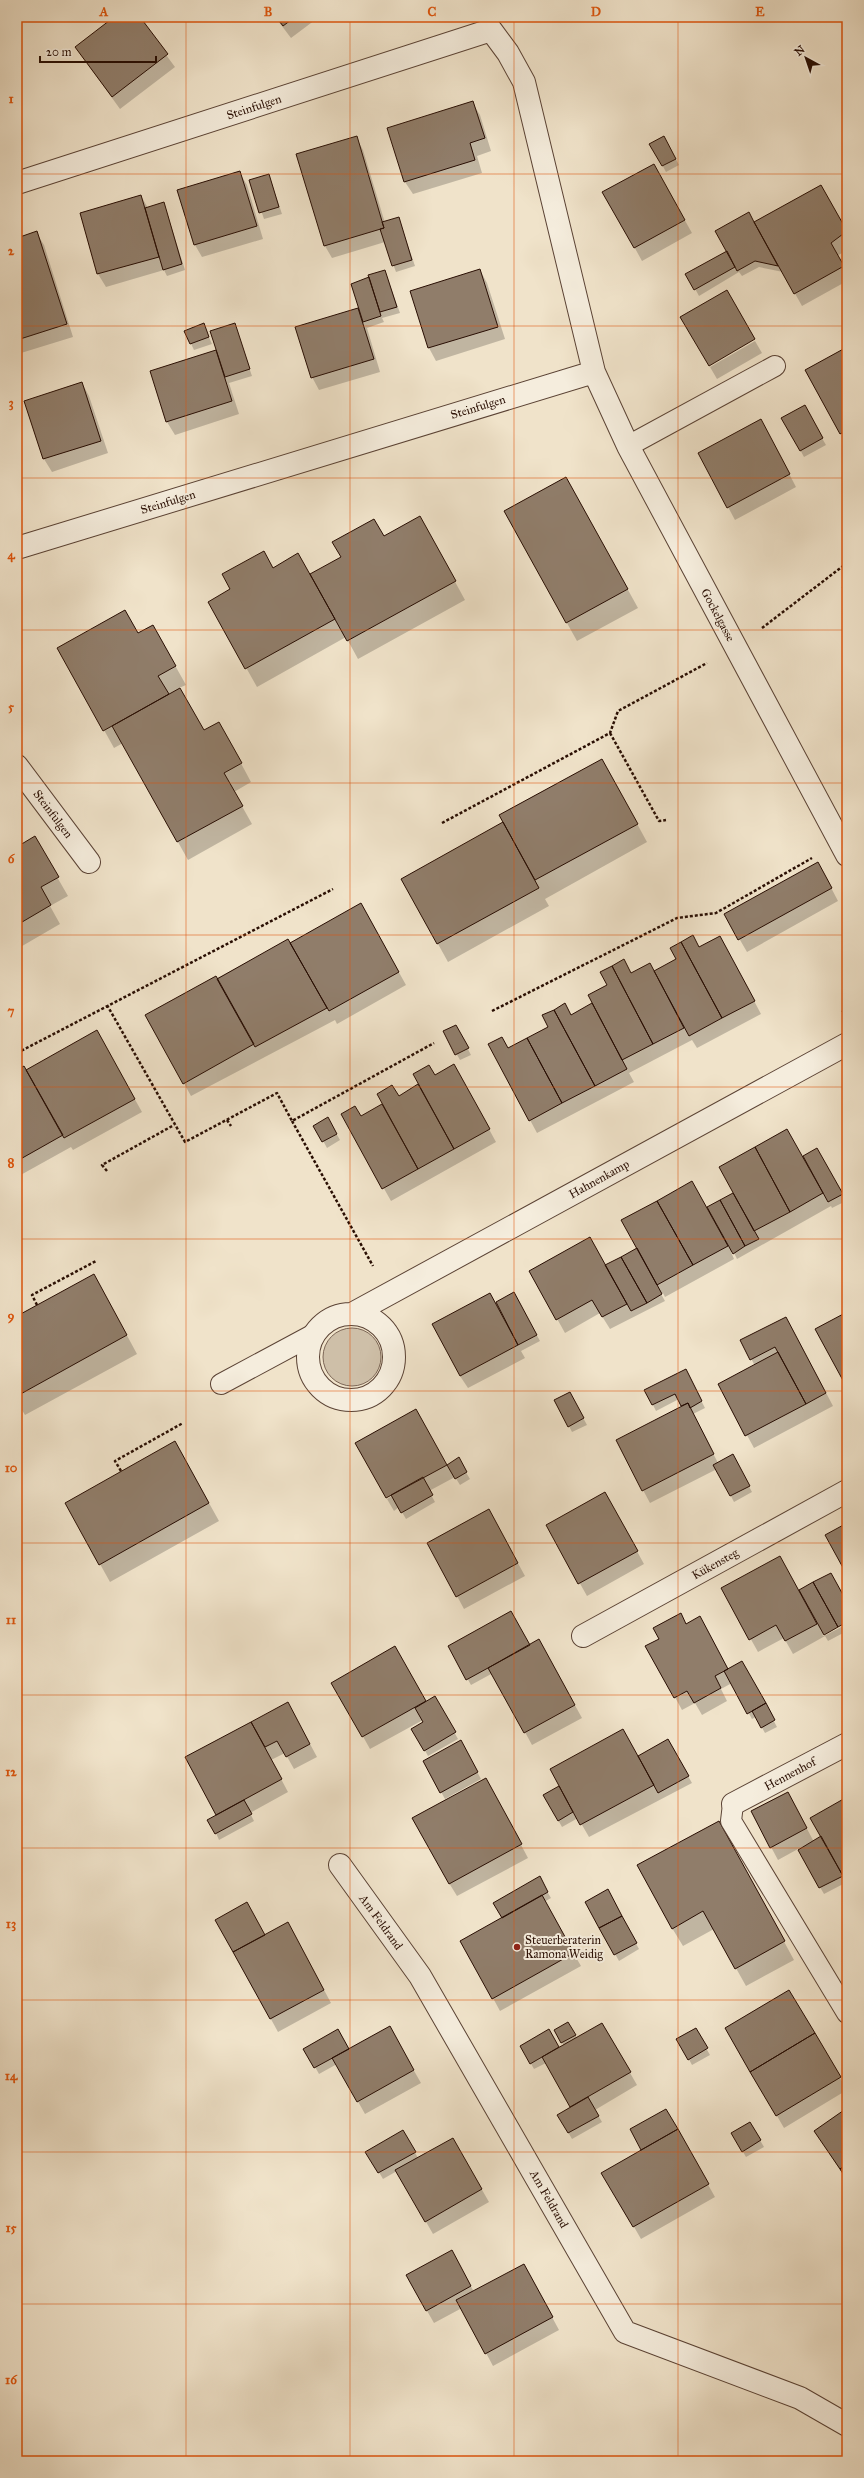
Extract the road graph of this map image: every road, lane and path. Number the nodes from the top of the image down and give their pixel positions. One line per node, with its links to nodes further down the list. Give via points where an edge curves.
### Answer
1 (485, 24): 2 (street, Steinfulgen); 4 (street, Steinfulgen, via 508,53 524,82)
2 (17, 184)
3 (775, 366): 5 (lane)
4 (594, 372): 5 (street, Gockelgasse); 6 (street, Steinfulgen)
5 (628, 446): 8 (street, Gockelgasse)
6 (17, 548)
7 (847, 563): 8 (path)
8 (735, 648): 9 (path, via 618,711); 13 (street, Gockelgasse)
9 (610, 733): 11 (path, via 659,821); 12 (path)
10 (17, 766): 14 (street, Steinfulgen)
11 (666, 820)
12 (442, 823)
13 (843, 849): 18 (path, via 716,913 677,918)
14 (89, 862)
15 (333, 889): 16 (path)
16 (107, 1005): 22 (path); 25 (path)
17 (847, 1009): 19 (path)
18 (492, 1011)
19 (840, 1013)
20 (434, 1043): 24 (path)
21 (847, 1044): 31 (street, Hahnenkamp)
22 (17, 1053)
23 (227, 1120): 24 (path, via 277,1093); 25 (path, via 185,1142); 26 (path)
24 (292, 1121): 29 (path, via 372,1266)
25 (174, 1125): 27 (path, via 102,1165)
26 (231, 1126)
27 (107, 1171)
28 (96, 1261): 30 (path, via 32,1295)
29 (380, 1263)
30 (37, 1305)
31 (352, 1314): 32 (street, Hahnenkamp, via 331,1319); 32 (street, Hahnenkamp, via 367,1317 380,1325 389,1337 394,1351 393,1366 387,1380 377,1391 364,1398 349,1401 334,1397 322,1389 312,1376 308,1362 309,1347)
32 (316, 1334): 33 (lane)
33 (221, 1384)
34 (183, 1423): 35 (path, via 115,1462)
35 (121, 1471)
36 (847, 1491): 37 (street, Kükensteg)
37 (583, 1636)
38 (847, 1744): 39 (street, Hennenhof)
39 (733, 1804): 41 (lane, via 731,1822)
40 (340, 1865): 42 (street, Am Feldrand, via 420,1976 625,2332 800,2398)
41 (847, 2013)
42 (847, 2425)

